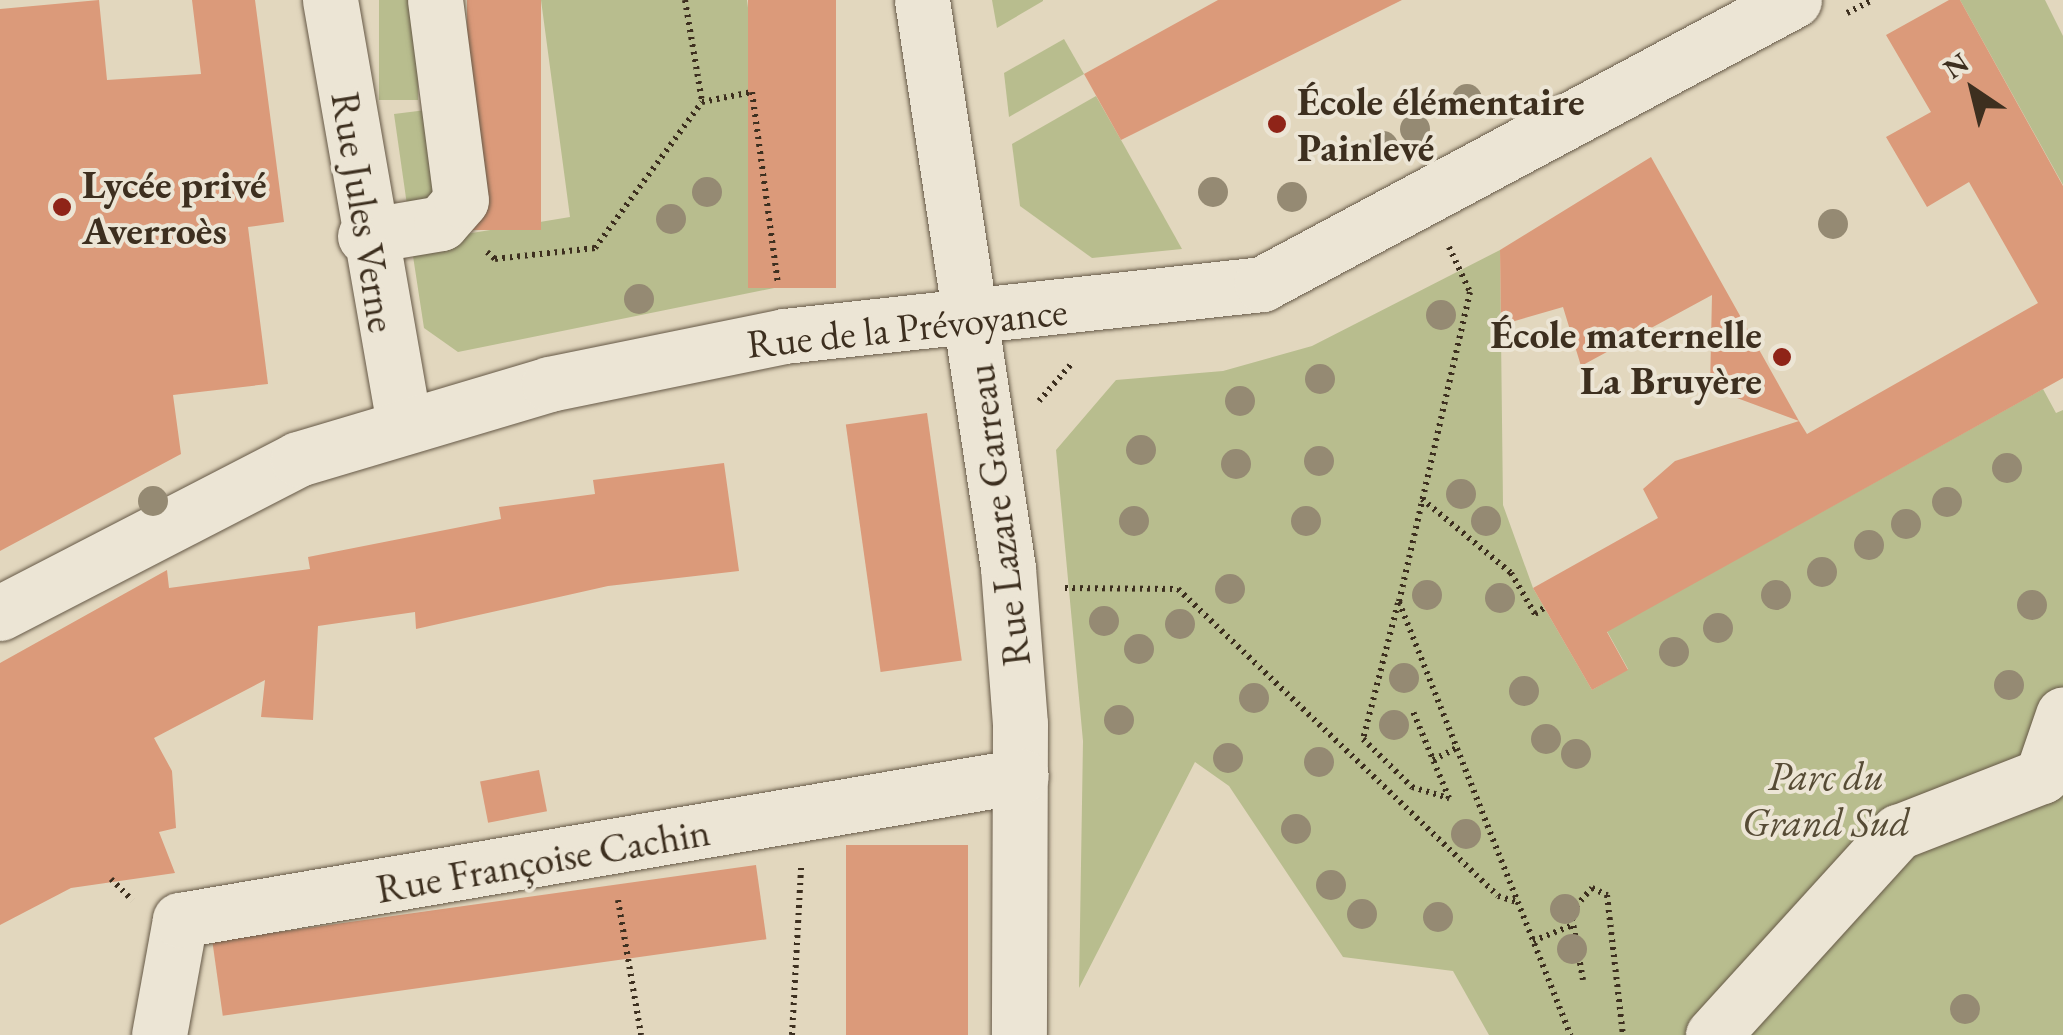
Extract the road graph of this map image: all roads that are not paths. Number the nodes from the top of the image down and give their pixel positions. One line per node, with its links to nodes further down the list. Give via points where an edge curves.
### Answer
1 (330, 0): 5 (street, Rue Jules Verne)
2 (435, 0): 5 (street, via 455,212)
3 (922, 0): 6 (street, Rue Lazare Garreau)
4 (1810, 12): 6 (street, Rue de la Prévoyance, via 1302,270 1216,294)
5 (365, 236): 7 (street, Rue Jules Verne)
6 (973, 316): 7 (street, Rue de la Prévoyance, via 784,336); 10 (street, Rue Lazare Garreau, via 1001,492)
7 (404, 423): 8 (street, Rue de la Prévoyance, via 256,477)
8 (0, 613)
9 (2063, 715): 13 (street, via 2042,776 1898,832)
10 (1021, 776): 11 (street, Rue Françoise Cachin, via 180,920); 12 (street, Rue Lazare Garreau)
11 (159, 1035)
12 (1018, 1035)
13 (1713, 1035)

